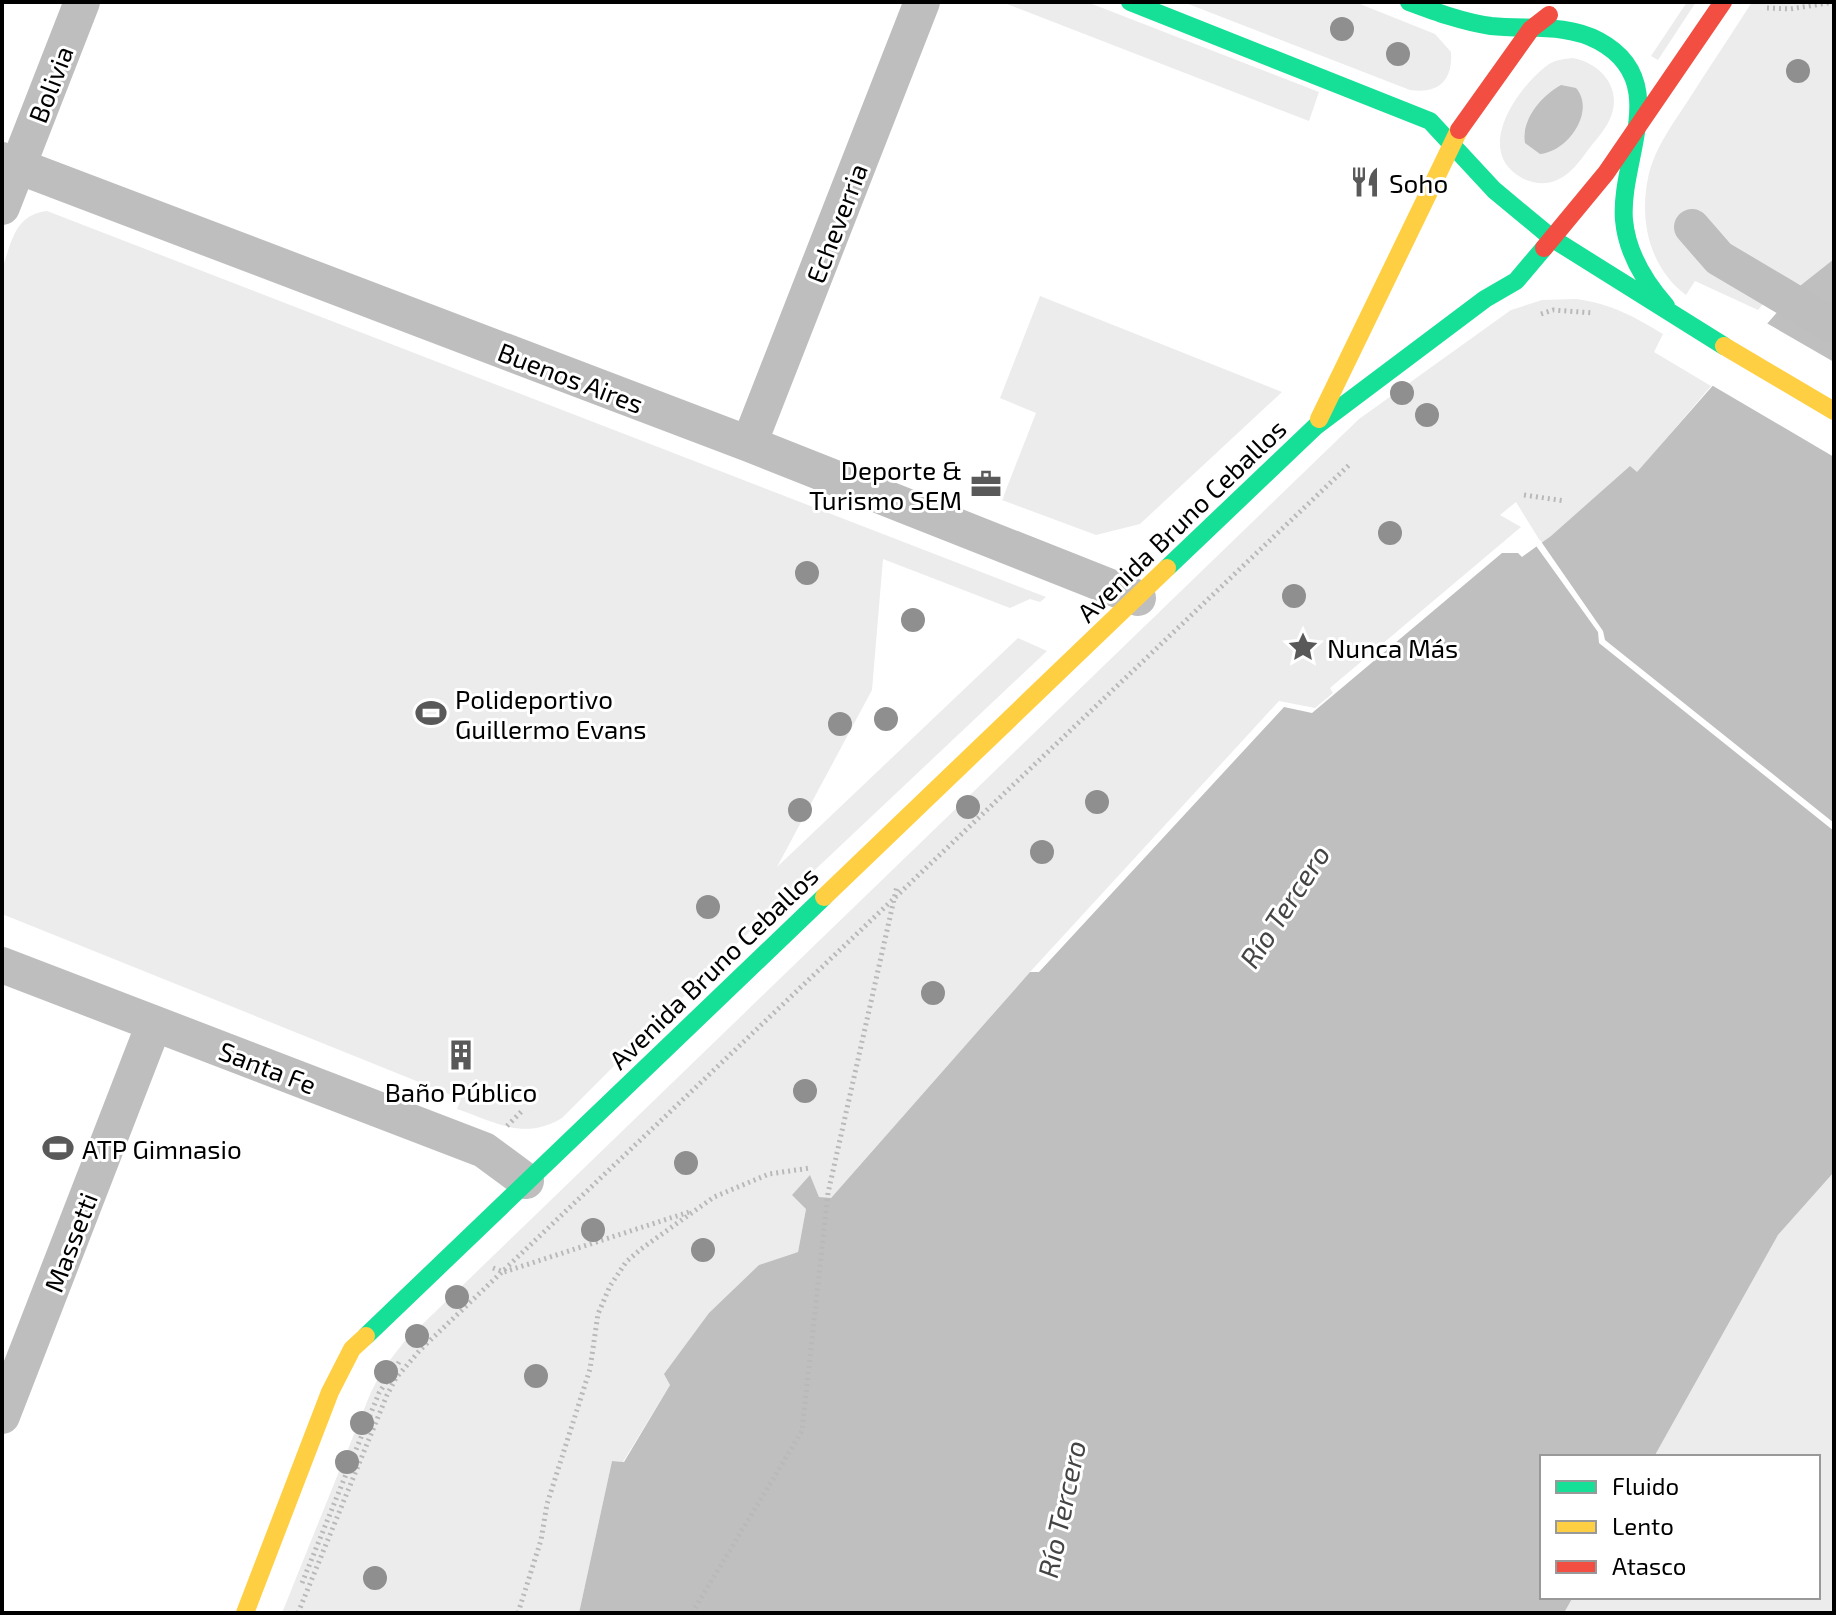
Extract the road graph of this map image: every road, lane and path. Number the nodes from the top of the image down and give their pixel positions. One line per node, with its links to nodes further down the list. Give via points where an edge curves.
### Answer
1 (82, 2): 12 (street, Bolivia)
2 (922, 2): 25 (street, Echeverria)
3 (1130, 2): 11 (main road, via 1430,121)
4 (1409, 2): 9 (main road, via 1469,22)
5 (1567, 2): 9 (main road)
6 (1723, 2): 10 (main road)
7 (1834, 2): 8 (path)
8 (1767, 8)
9 (1531, 29): 10 (main road, via 1573,32 1618,53 1636,85); 11 (main road)
10 (1639, 125): 15 (main road); 21 (main road, via 1625,179 1626,232 1645,279)
11 (1451, 143): 15 (main road, via 1494,190); 24 (main road, Avenida Bruno Ceballos)
12 (10, 163): 13 (street, Bolivia); 25 (street, Buenos Aires)
13 (2, 207)
14 (1692, 227): 22 (street, via 1719,258)
15 (1553, 239): 18 (main road, Avenida Bruno Ceballos); 21 (main road)
16 (1547, 280): 18 (main road)
17 (1581, 280): 21 (main road)
18 (1516, 281): 24 (main road, Avenida Bruno Ceballos)
19 (1603, 316): 20 (path, via 1553,310)
20 (1530, 317)
21 (1676, 318): 23 (main road)
22 (1834, 326)
23 (1834, 411)
24 (1316, 426): 29 (main road, Avenida Bruno Ceballos)
25 (749, 444): 29 (street, Buenos Aires)
26 (1349, 465): 31 (path)
27 (1524, 495): 28 (path)
28 (1565, 501)
29 (1138, 598): 35 (main road, Avenida Bruno Ceballos)
30 (897, 886): 31 (path)
31 (894, 900): 37 (path); 45 (path, via 828,1193 802,1431)
32 (2, 965): 33 (street, Santa Fe)
33 (154, 1024): 35 (street, Santa Fe, via 484,1150); 40 (street, Massetti)
34 (810, 1168): 36 (path, via 741,1184)
35 (526, 1181): 41 (main road, Avenida Bruno Ceballos, via 352,1349 330,1392)
36 (694, 1210): 37 (path); 44 (path, via 626,1262 610,1286)
37 (504, 1272): 38 (path, via 494,1269); 43 (path, via 396,1378)
38 (448, 1312)
39 (401, 1358): 42 (path, via 379,1393)
40 (2, 1416)
41 (245, 1613)
42 (290, 1613)
43 (298, 1613)
44 (518, 1613)
45 (692, 1613)

